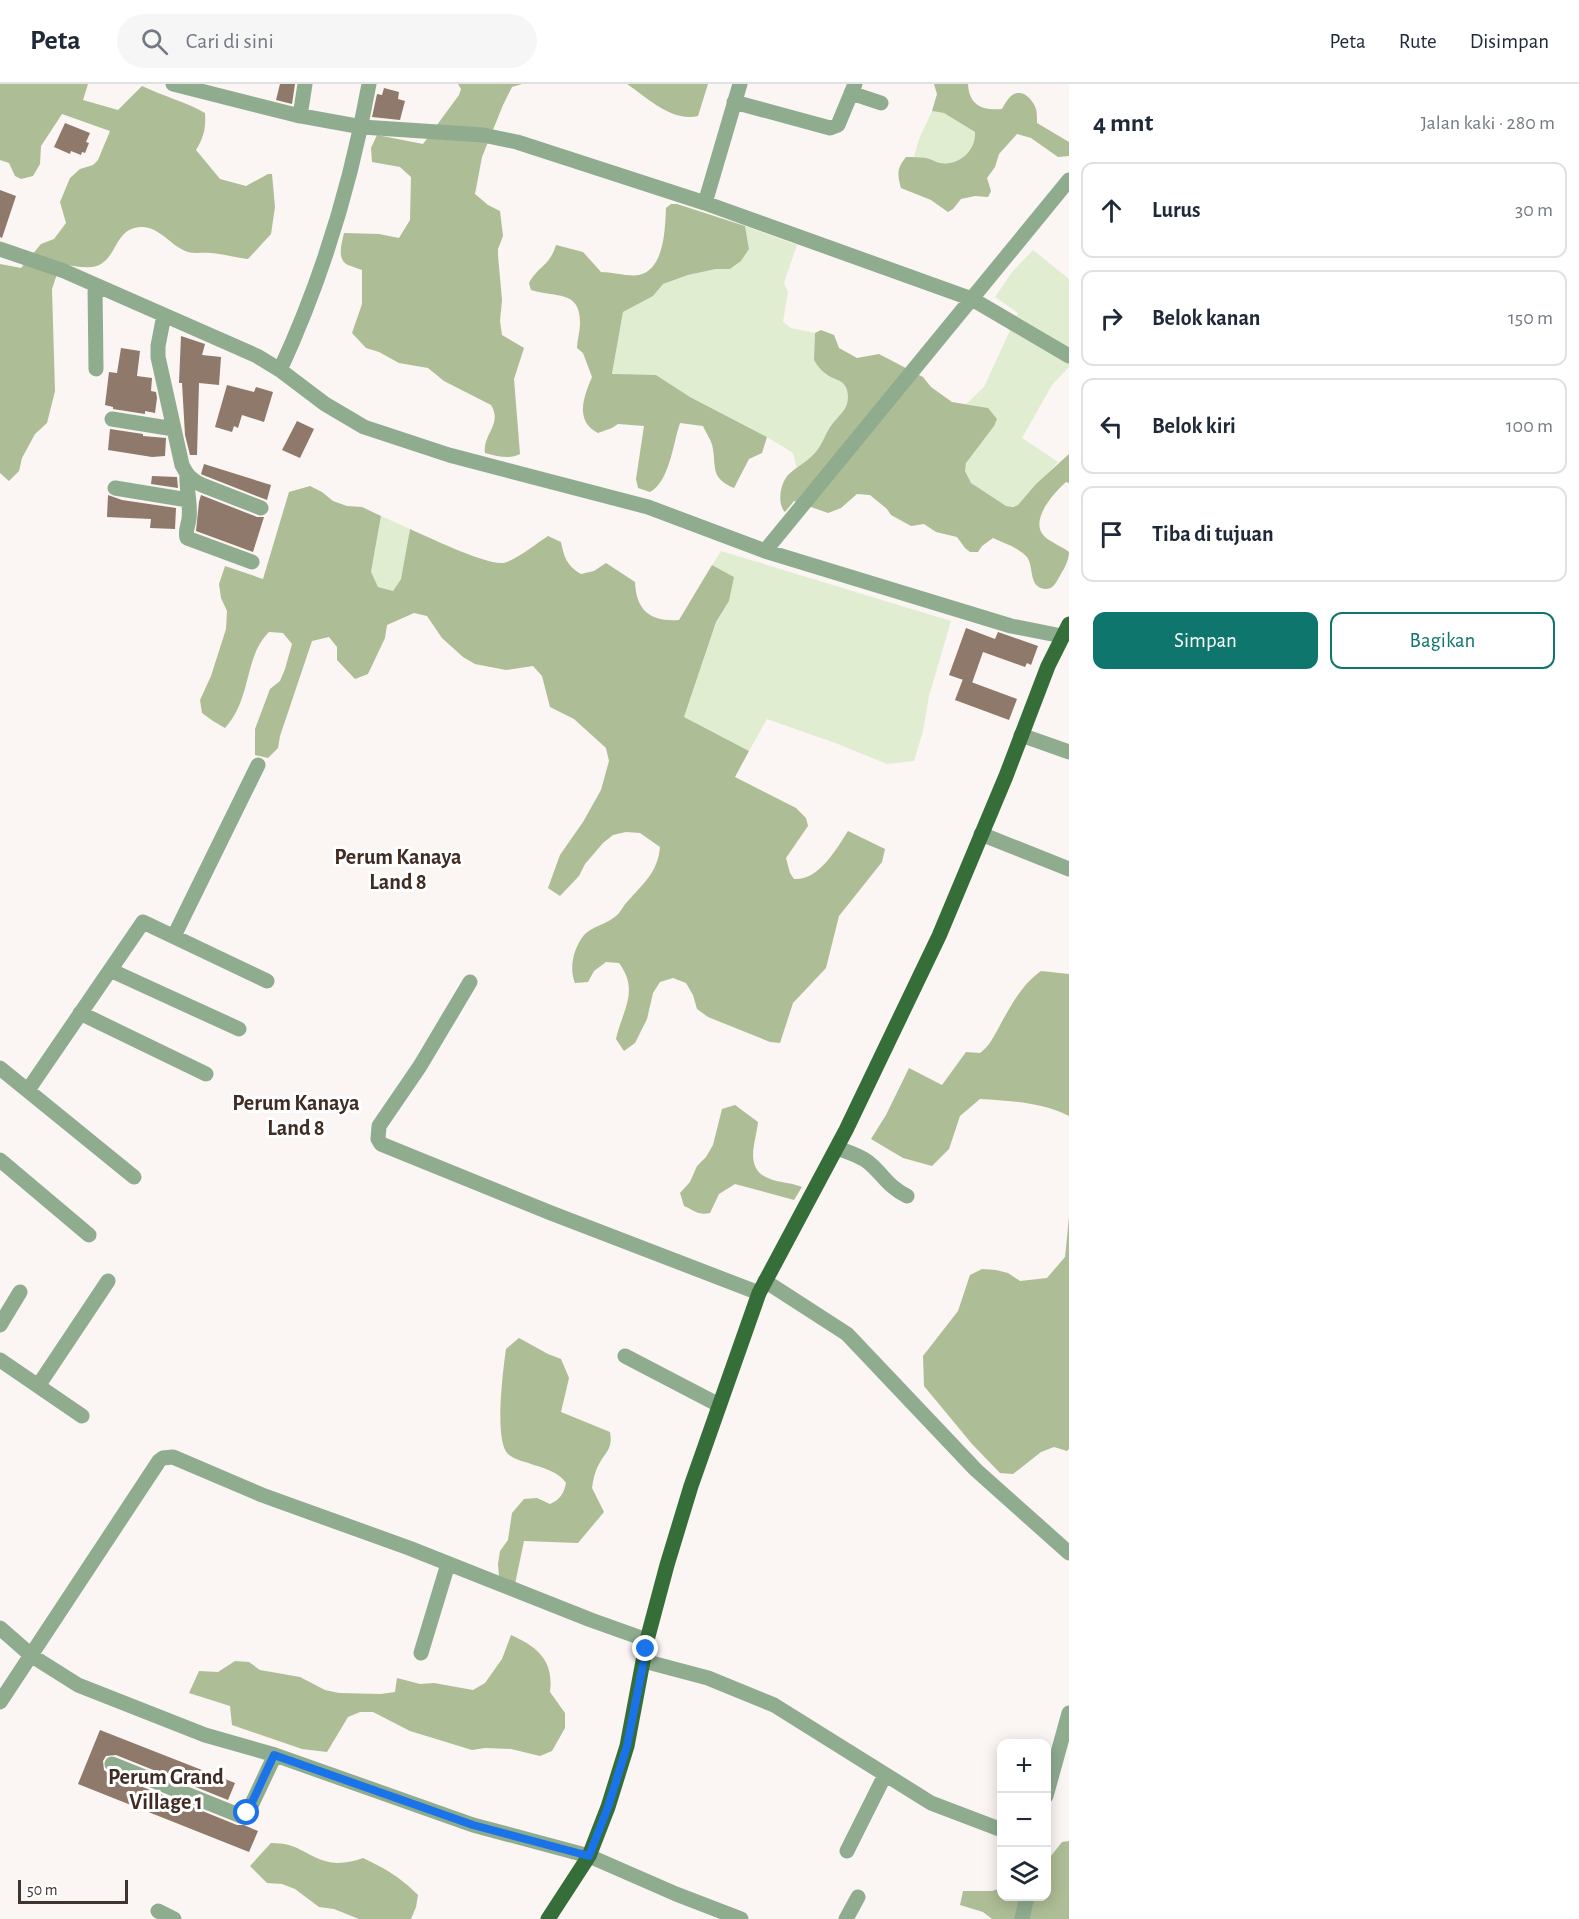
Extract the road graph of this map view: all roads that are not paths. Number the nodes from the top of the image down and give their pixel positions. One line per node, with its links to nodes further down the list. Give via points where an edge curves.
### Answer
1 (173, 84): 8 (street)
2 (305, 84): 8 (street)
3 (369, 84): 9 (street)
4 (740, 84): 6 (street)
5 (853, 89): 6 (street, via 838,125 830,128); 7 (street)
6 (735, 102): 11 (street)
7 (881, 103)
8 (300, 116): 9 (street)
9 (362, 127): 11 (street, via 517,141); 18 (street, via 323,267)
10 (1069, 180): 14 (street)
11 (705, 203): 14 (street)
12 (0, 249): 13 (street)
13 (95, 285): 15 (street); 17 (street)
14 (972, 299): 16 (street); 25 (street)
15 (165, 315): 18 (street, via 258,356); 20 (street, via 158,357)
16 (1069, 356)
17 (96, 369)
18 (280, 370): 25 (street, via 364,427 449,455 648,507)
19 (112, 419): 20 (street)
20 (174, 429): 21 (street)
21 (187, 474): 23 (street); 24 (street, via 202,486)
22 (115, 488): 23 (street)
23 (188, 500): 26 (street, via 187,538)
24 (261, 508)
25 (765, 551): 27 (street, via 1011,626)
26 (252, 562)
27 (1066, 630): 28 (main road)
28 (1021, 735): 29 (street); 31 (main road)
29 (1069, 752)
30 (258, 765): 33 (street)
31 (981, 834): 32 (street); 42 (main road, via 939,936)
32 (1069, 869)
33 (174, 936): 34 (street, via 143,922); 35 (street)
34 (110, 970): 37 (street); 38 (street)
35 (267, 981)
36 (470, 982): 48 (street, via 379,1126 381,1144 560,1216)
37 (80, 1013): 40 (street); 41 (street)
38 (239, 1029)
39 (0, 1068): 41 (street)
40 (206, 1074)
41 (27, 1090): 44 (street)
42 (837, 1148): 45 (street, via 865,1159 885,1182); 48 (main road)
43 (0, 1160): 46 (street)
44 (134, 1177)
45 (907, 1196)
46 (88, 1234)
47 (108, 1281): 53 (street)
48 (762, 1287): 54 (main road); 56 (street, via 847,1334 976,1470)
49 (20, 1292): 50 (street)
50 (0, 1325)
51 (625, 1356): 54 (street)
52 (0, 1360): 53 (street)
53 (38, 1386): 55 (street)
54 (719, 1405): 59 (main road, via 691,1486)
55 (82, 1416)
56 (1069, 1553)
57 (448, 1564): 59 (street); 60 (street); 61 (street, via 168,1457 159,1461)
58 (0, 1628): 61 (street)
59 (648, 1640): 62 (main road)
60 (421, 1653)
61 (32, 1656): 63 (street); 65 (street, via 78,1685 205,1735)
62 (644, 1661): 67 (street, via 708,1678 774,1705); 71 (main road, via 627,1746)
63 (0, 1702)
64 (1069, 1713): 68 (street)
65 (274, 1755): 66 (street, via 249,1810 241,1816); 71 (street, via 473,1825)
66 (112, 1764)
67 (885, 1775): 69 (street, via 931,1803); 70 (street)
68 (1048, 1793)
69 (997, 1828)
70 (847, 1851)
71 (589, 1856): 77 (main road); 78 (street)
72 (858, 1897): 79 (street)
73 (1026, 1901): 75 (street)
74 (158, 1911): 76 (street)
75 (1026, 1918)
76 (174, 1919)
77 (548, 1919)
78 (741, 1919)
79 (846, 1919)

